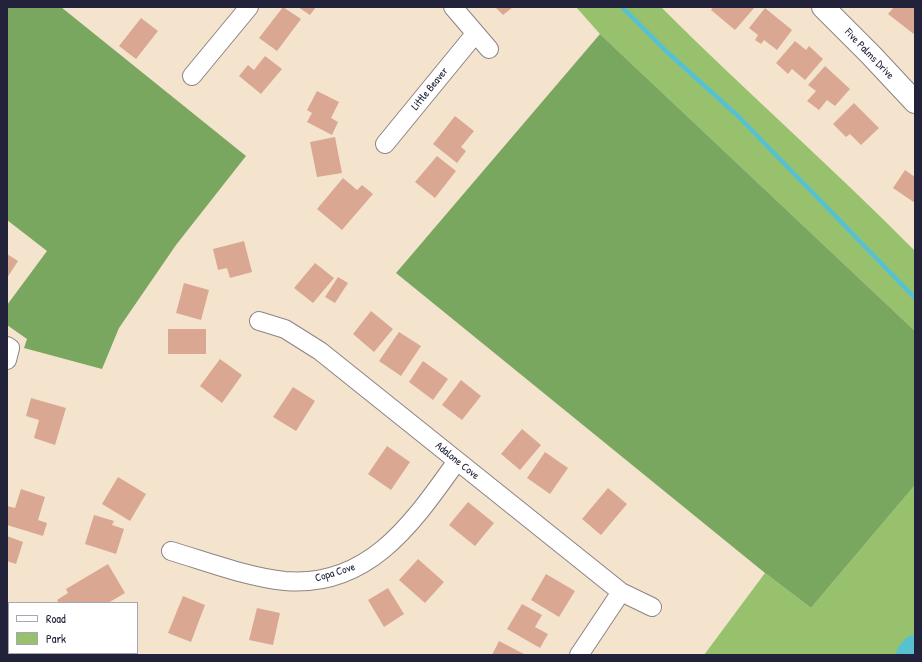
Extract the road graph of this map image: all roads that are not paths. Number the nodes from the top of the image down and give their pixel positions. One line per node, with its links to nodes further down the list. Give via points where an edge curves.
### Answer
1 (249, 7): 6 (street)
2 (453, 7): 4 (street)
3 (823, 7): 7 (street, Five Palms Drive)
4 (475, 34): 5 (street); 8 (street, Little Beaver)
5 (489, 49)
6 (192, 76)
7 (913, 96)
8 (384, 144)
9 (259, 322): 10 (street, Adalone Cove, via 285,329 320,351)
10 (457, 461): 11 (street, Copa Cove, via 400,535 374,557 343,573 314,580 285,580 260,576); 12 (street, Adalone Cove)
11 (171, 551)
12 (621, 592): 13 (street, Adalone Cove); 14 (street)
13 (652, 607)
14 (579, 655)

